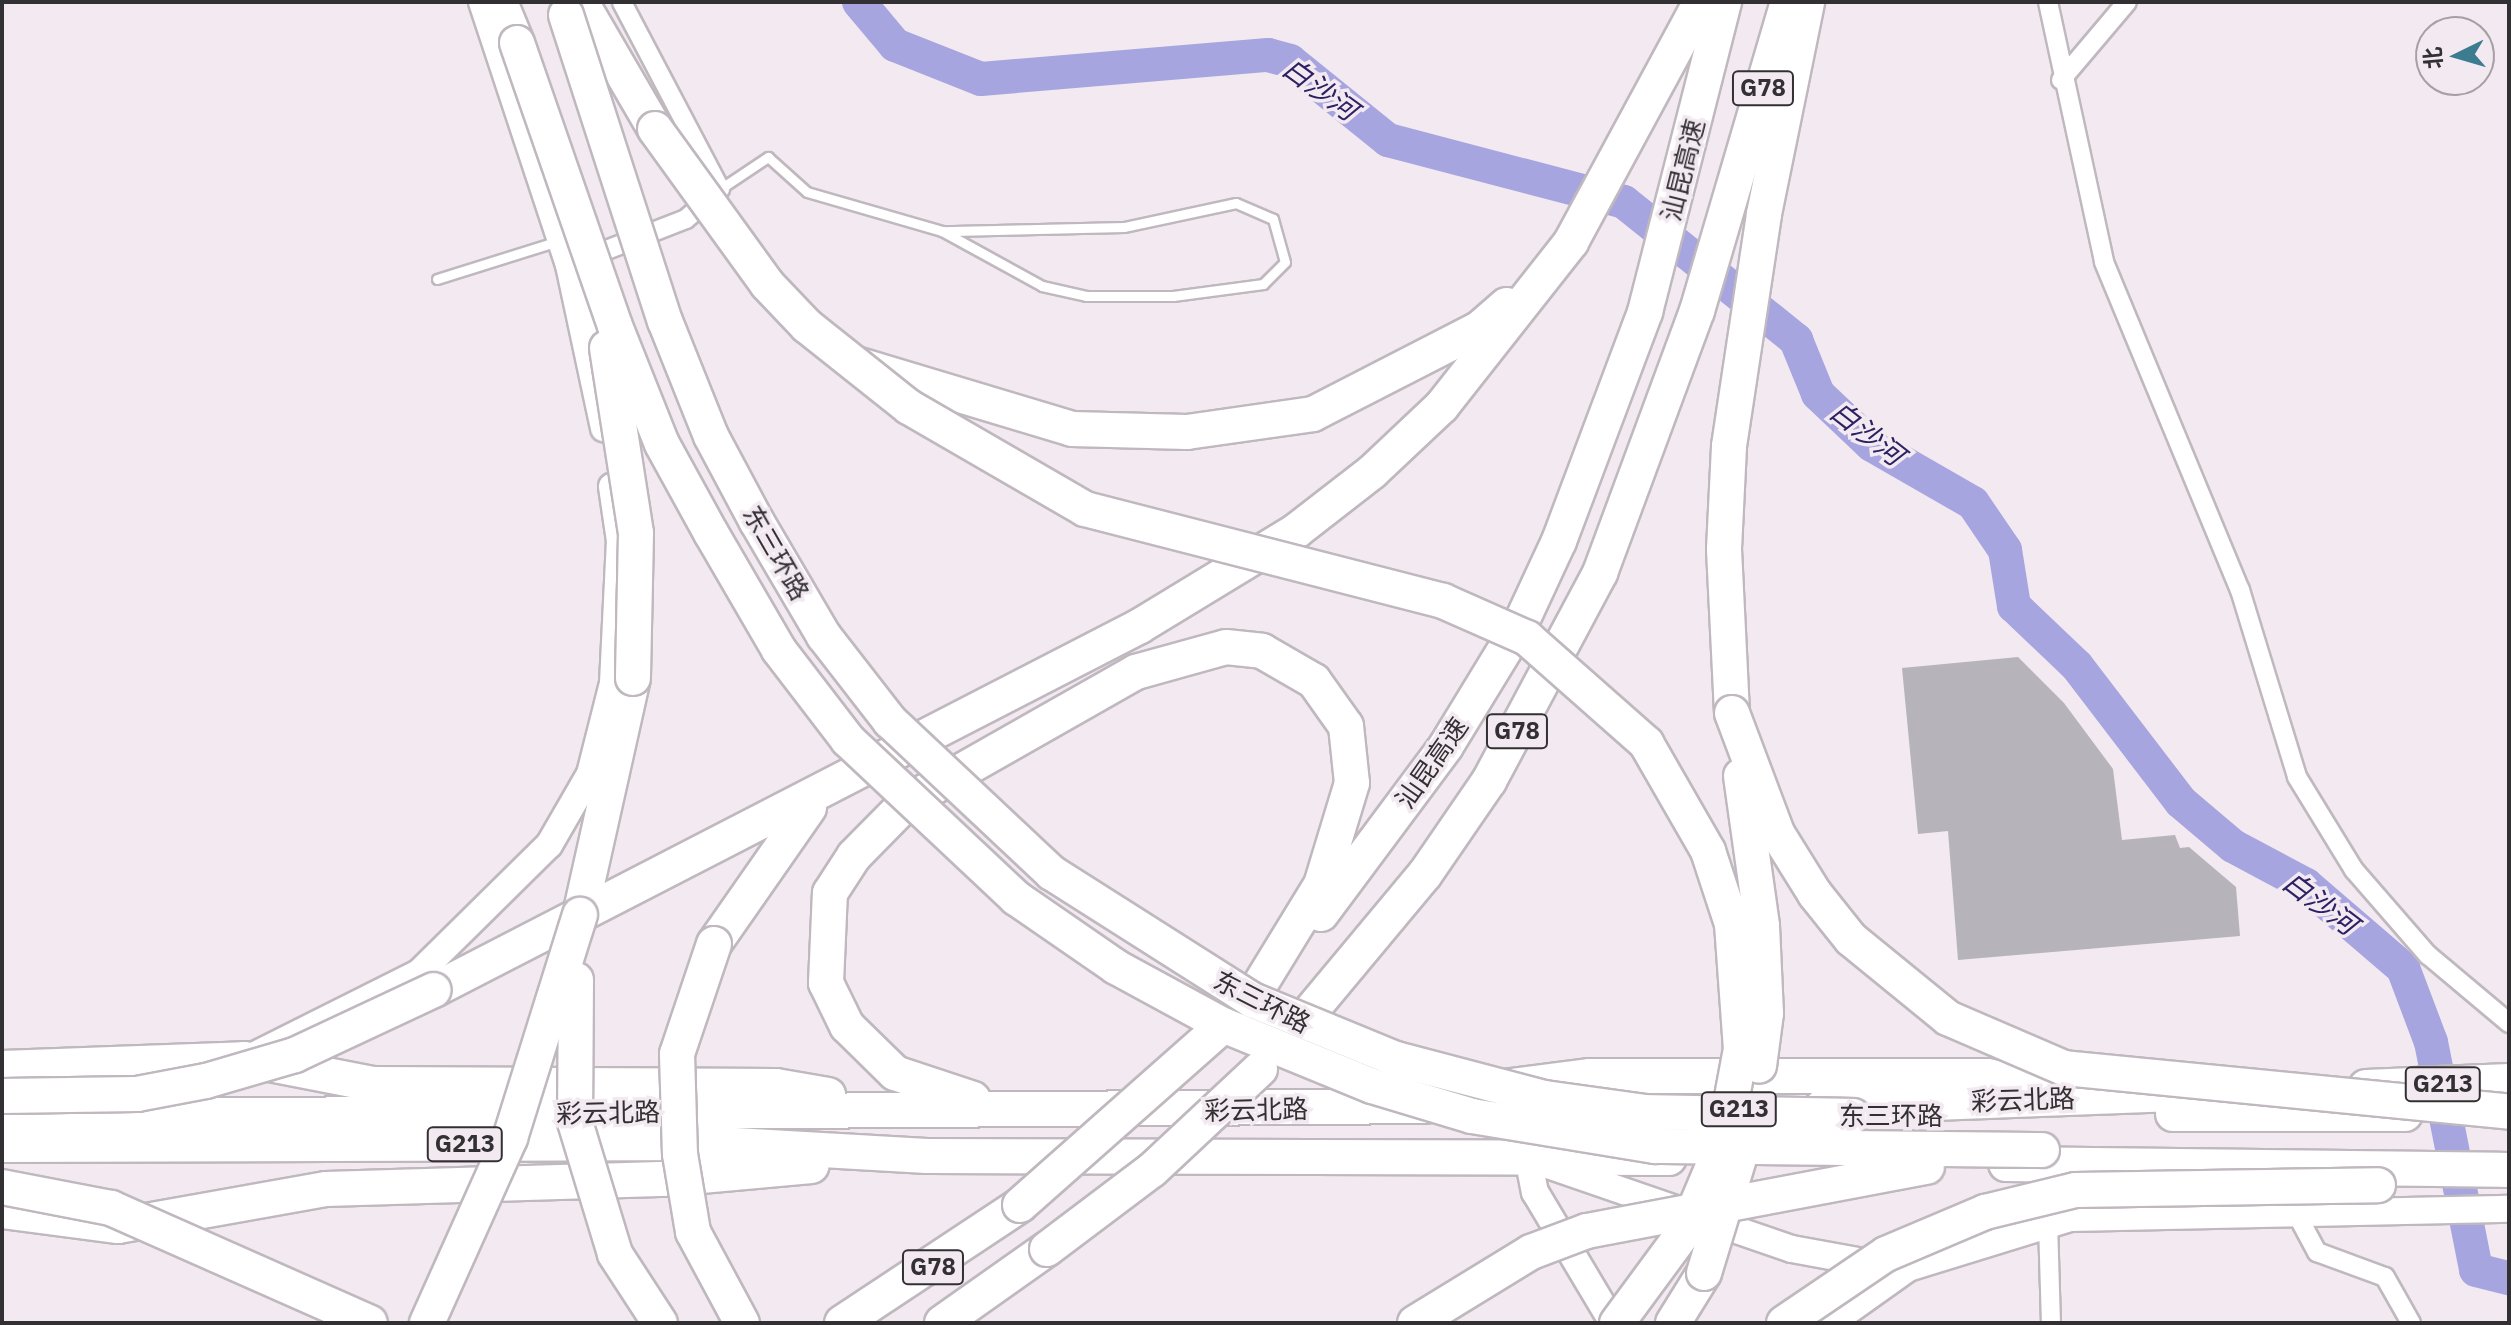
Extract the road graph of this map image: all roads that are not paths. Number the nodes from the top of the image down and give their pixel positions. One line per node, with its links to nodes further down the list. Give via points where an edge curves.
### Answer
1 (482, 2): 15 (street)
2 (500, 2): 15 (highway, 东三环路, bridge)
3 (561, 2): 30 (highway, 东三环路, bridge, via 665,321 711,436 824,636 890,721 1052,873 1252,1000 1323,1033 1468,1080 1685,1117)
4 (581, 2): 18 (highway, bridge, via 710,209 767,284)
5 (622, 2): 13 (street)
6 (1701, 2): 16 (highway, via 1664,78)
7 (1724, 2): 22 (highway, 汕昆高速 / G78, via 1645,312 1602,436 1520,625 1446,746)
8 (1788, 2): 49 (highway, 汕昆高速 / G78, bridge, via 1687,343 1600,573 1489,781 1415,886 1260,1069 1152,1170)
9 (1807, 2): 19 (highway, via 1764,214 1729,446 1724,549)
10 (2048, 2): 12 (street)
11 (2127, 2): 12 (street)
12 (2061, 80): 23 (street, via 2104,262 2240,590 2297,777 2354,870 2428,955)
13 (720, 189): 14 (lane, via 768,157 807,192); 15 (street, via 686,219)
14 (942, 231): 14 (lane, via 1042,286 1086,296 1173,296 1263,284 1285,262 1273,219 1236,203 1124,227)
15 (570, 243): 17 (lane); 21 (highway, bridge, via 623,426 639,598 633,678); 24 (street, via 620,541 613,683 590,774 549,845 419,973); 33 (highway, 东三环路, bridge, via 662,444 779,650 848,740 917,809 1016,898 1116,967 1299,1059 1409,1099 1557,1134 1670,1147)
16 (1560, 257): 18 (highway, via 1480,328 1313,414 1187,432 1072,429); 20 (highway, via 1442,406 1296,531 1140,626)
17 (437, 279)
18 (851, 362): 51 (highway, bridge, via 909,407 1085,509 1443,601 1527,638 1646,743 1708,851 1732,924 1741,1049 1724,1140 1687,1228)
19 (1732, 713): 30 (highway, bridge, via 1777,833 1815,894 1851,939 1948,1018 2064,1068); 52 (highway, bridge, via 1766,1013 1728,1208 1704,1273)
20 (817, 798): 27 (highway, bridge, via 295,1055 137,1094); 47 (highway, bridge, via 714,944 677,1054 680,1154 693,1232)
21 (580, 915): 45 (highway, bridge, via 510,1138); 46 (highway, bridge, via 575,1122 615,1254)
22 (1253, 996): 28 (highway, via 1321,885 1352,783 1346,726 1314,681 1262,651 1226,647 1136,672 907,802 854,856 830,893 826,983 847,1026 895,1073); 48 (highway, 汕昆高速 / G78, bridge, via 1020,1205)
23 (2509, 1023)
24 (244, 1059): 25 (highway); 29 (highway, via 373,1084 776,1086)
25 (2, 1068)
26 (2509, 1081): 28 (highway, 彩云北路 / G213, via 1644,1111 1386,1105 1264,1111)
27 (2, 1096)
28 (996, 1106): 29 (highway, 彩云北路 / G213)
29 (899, 1108): 31 (highway, 彩云北路 / G213)
30 (2509, 1113)
31 (2, 1117)
32 (2, 1145): 35 (highway, 彩云北路 / G213, via 700,1143)
33 (2042, 1150): 34 (highway); 50 (highway, bridge, via 1811,1185 1587,1231 1531,1252)
34 (2509, 1150)
35 (927, 1156): 36 (highway, 彩云北路 / G213); 39 (highway, via 668,1179 326,1189 118,1226)
36 (1528, 1157): 38 (highway, 彩云北路, via 2376,1169); 42 (street, G213); 51 (street, via 1535,1192)
37 (2, 1187): 44 (highway, bridge, via 111,1208)
38 (2507, 1188): 40 (street, G213, via 2380,1211); 53 (highway, bridge, via 2136,1184 2075,1190 1985,1212 1886,1254)
39 (2, 1211)
40 (2295, 1211): 41 (street, G213, via 2127,1213); 57 (street, via 2317,1252 2385,1277)
41 (2048, 1223): 43 (street, G213); 56 (street)
42 (1792, 1249): 43 (street, G213); 54 (street, via 1823,1283)
43 (1908, 1268): 55 (street)
44 (370, 1323)
45 (427, 1323)
46 (660, 1323)
47 (742, 1323)
48 (842, 1323)
49 (942, 1323)
50 (1415, 1323)
51 (1615, 1323)
52 (1673, 1323)
53 (1784, 1323)
54 (1824, 1323)
55 (1831, 1323)
56 (2051, 1323)
57 (2411, 1323)

